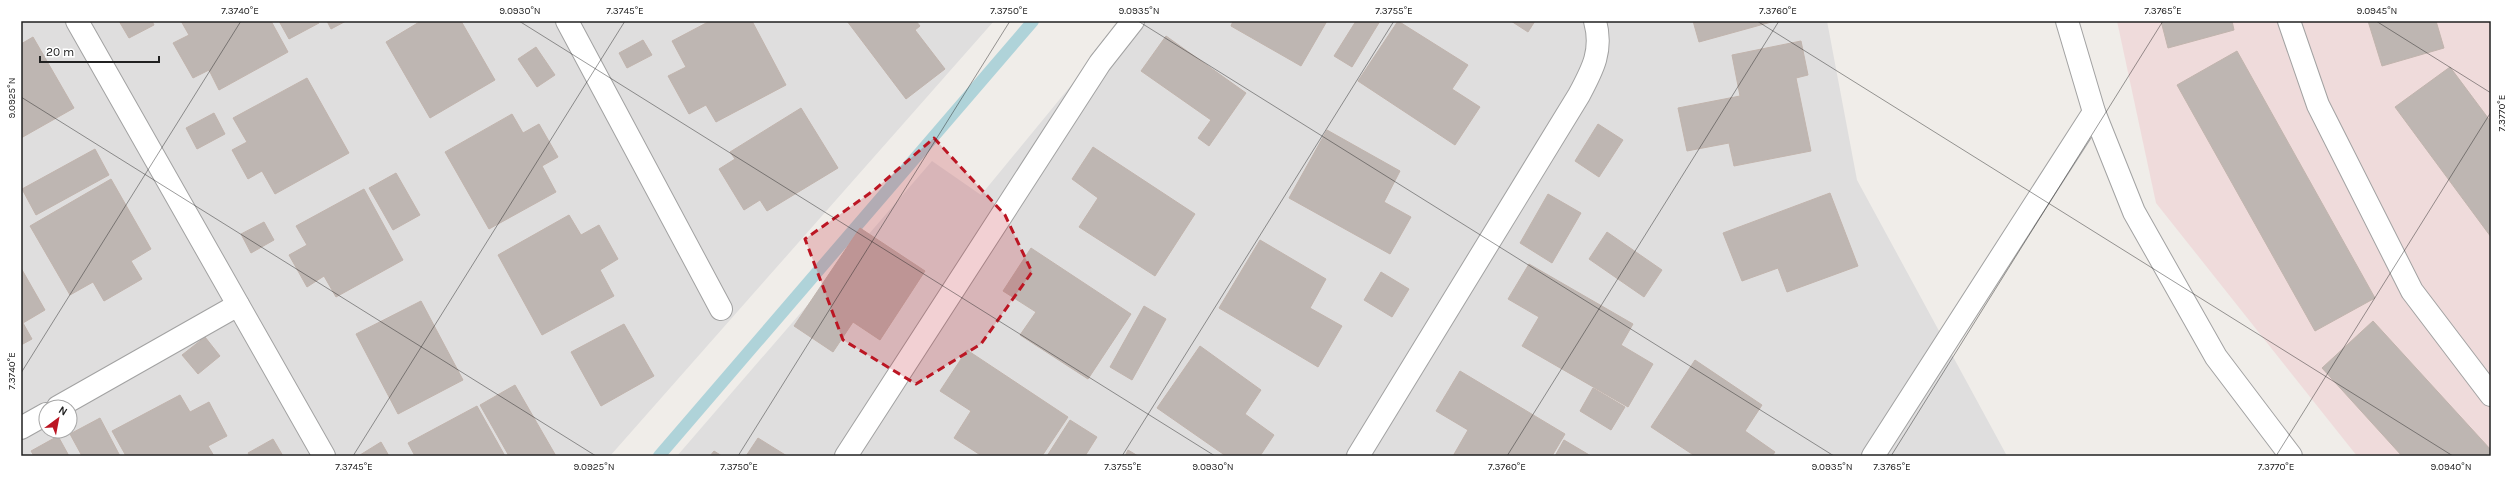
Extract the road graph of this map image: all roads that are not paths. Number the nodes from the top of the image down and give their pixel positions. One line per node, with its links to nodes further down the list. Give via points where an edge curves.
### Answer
1 (77, 21): 8 (street)
2 (567, 21): 9 (street)
3 (1132, 21): 15 (street, via 1100,63)
4 (1595, 21): 16 (street, via 1599,37 1594,67 1579,95)
5 (2067, 21): 7 (street)
6 (2289, 21): 10 (street, via 2318,105 2412,291)
7 (2094, 112): 17 (street); 18 (street, via 2134,212 2216,358)
8 (238, 305): 11 (street); 14 (street)
9 (721, 309)
10 (2491, 395)
11 (72, 399)
12 (38, 418): 13 (street)
13 (21, 428)
14 (324, 456)
15 (846, 456)
16 (1358, 456)
17 (1873, 456)
18 (2291, 456)

